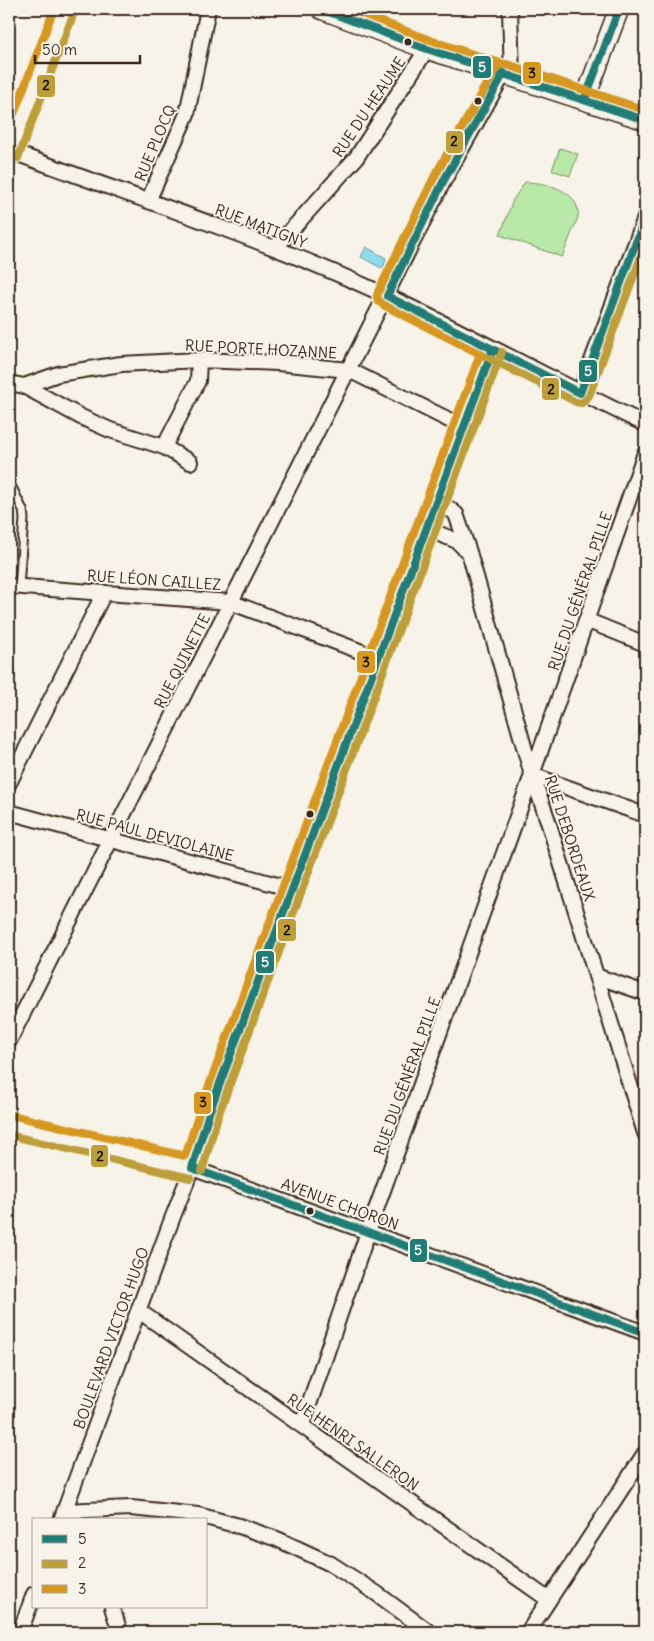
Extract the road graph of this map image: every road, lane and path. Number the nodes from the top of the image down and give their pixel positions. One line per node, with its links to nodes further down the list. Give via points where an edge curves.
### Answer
1 (65, 9): 10 (street)
2 (208, 9): 11 (street, RUE PLOCQ, via 187,114)
3 (321, 9): 6 (main road)
4 (510, 9): 7 (street)
5 (619, 9): 8 (main road)
6 (427, 49): 7 (main road); 13 (street, RUE DU HEAUME, via 356,158)
7 (508, 74): 8 (main road); 14 (street, RUE QUINETTE, via 444,180)
8 (585, 99): 9 (main road)
9 (645, 120)
10 (9, 152): 11 (street, RUE MATIGNY)
11 (148, 201): 13 (street, RUE MATIGNY)
12 (645, 218): 20 (street)
13 (275, 248): 14 (street, RUE MATIGNY)
14 (387, 296): 15 (street, RUE MATIGNY); 17 (street, RUE QUINETTE)
15 (493, 349): 20 (street, RUE MATIGNY); 22 (street, BOULEVARD VICTOR HUGO)
16 (199, 360): 17 (street, RUE PORTE HOZANNE); 19 (street, RUE PORTE HOZANNE, via 121,364 58,374); 23 (street, via 198,381)
17 (349, 370): 22 (street); 32 (street, RUE QUINETTE)
18 (9, 383): 19 (street)
19 (24, 386): 23 (street, via 110,430)
20 (580, 393): 21 (street, RUE MATIGNY)
21 (645, 424)
22 (463, 427): 27 (street, BOULEVARD VICTOR HUGO)
23 (164, 447): 25 (street)
24 (645, 453): 33 (street, RUE DU GÉNÉRAL PILLE)
25 (190, 462)
26 (9, 481): 30 (lane, via 24,519)
27 (438, 500): 28 (street, BOULEVARD VICTOR HUGO); 29 (street, RUE DEBORDEAUX, via 456,514)
28 (427, 529): 29 (street, via 457,542); 35 (street, BOULEVARD VICTOR HUGO)
29 (469, 552): 37 (street, RUE DEBORDEAUX)
30 (14, 587): 31 (street, RUE LÉON CAILLEZ)
31 (104, 593): 32 (street, RUE LÉON CAILLEZ); 39 (street)
32 (230, 602): 35 (street, RUE LÉON CAILLEZ); 42 (street, RUE QUINETTE)
33 (586, 620): 34 (street); 36 (street, RUE DU GÉNÉRAL PILLE)
34 (645, 644)
35 (378, 658): 43 (street, BOULEVARD VICTOR HUGO)
36 (545, 739): 37 (street); 38 (street, RUE DU GÉNÉRAL PILLE)
37 (524, 744): 38 (street, RUE DEBORDEAUX)
38 (532, 775): 41 (street); 44 (street, RUE DEBORDEAUX); 50 (street, RUE DU GÉNÉRAL PILLE)
39 (9, 783)
40 (9, 812): 42 (street, RUE PAUL DEVIOLAINE)
41 (645, 815)
42 (110, 840): 43 (street, RUE PAUL DEVIOLAINE); 46 (street, RUE QUINETTE)
43 (292, 889): 49 (street, BOULEVARD VICTOR HUGO, via 209,1113)
44 (596, 976): 45 (street); 48 (street, RUE DEBORDEAUX)
45 (645, 993)
46 (9, 1041)
47 (9, 1125): 49 (street, AVENUE CHORON)
48 (645, 1133)
49 (192, 1168): 50 (street, AVENUE CHORON); 51 (street, BOULEVARD VICTOR HUGO)
50 (368, 1232): 52 (street, AVENUE CHORON); 53 (street, RUE DU GÉNÉRAL PILLE)
51 (139, 1310): 53 (street, RUE HENRI SALLERON); 55 (street, BOULEVARD VICTOR HUGO)
52 (645, 1333)
53 (302, 1425): 58 (street, RUE HENRI SALLERON)
54 (645, 1453): 58 (street)
55 (63, 1515): 56 (street)
56 (83, 1515): 62 (street, via 131,1508 198,1515 239,1526 331,1564)
57 (32, 1599): 60 (street)
58 (549, 1600): 63 (street)
59 (112, 1608): 61 (street)
60 (20, 1632)
61 (120, 1632)
62 (429, 1632)
63 (528, 1632)

